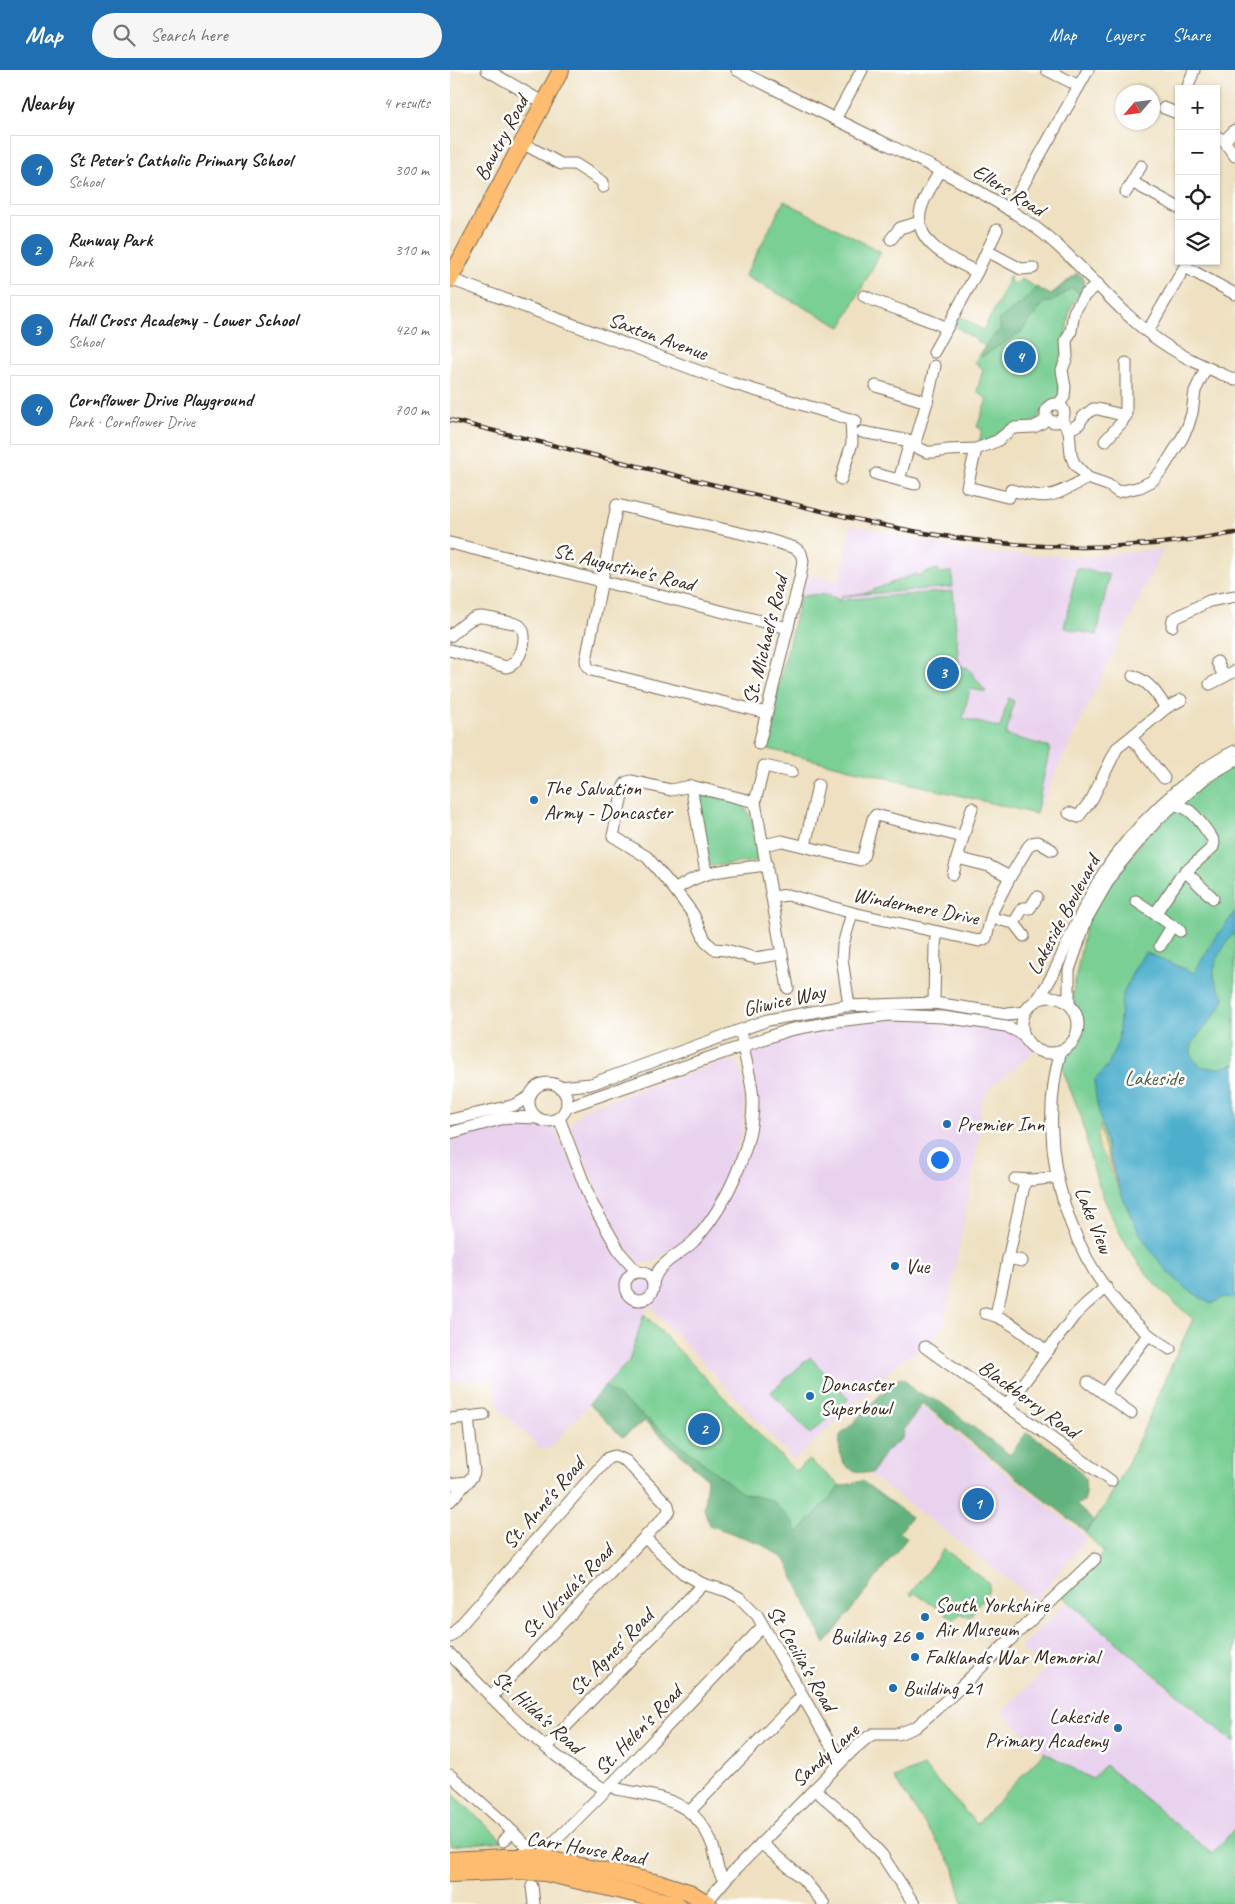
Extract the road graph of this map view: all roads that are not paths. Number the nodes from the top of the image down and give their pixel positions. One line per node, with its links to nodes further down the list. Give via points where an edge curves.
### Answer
1 (487, 70): 10 (street)
2 (561, 70): 10 (highway, Bawtry Road)
3 (737, 70): 13 (street, Ellers Road)
4 (862, 70): 13 (street)
5 (1047, 70): 9 (street)
6 (1088, 70): 9 (street)
7 (1194, 70): 8 (street)
8 (1188, 85)
9 (1079, 86): 22 (street)
10 (544, 103): 16 (highway, Bawtry Road)
11 (1164, 108): 12 (street)
12 (1175, 112)
13 (835, 119): 19 (street, Ellers Road)
14 (1235, 130): 15 (street)
15 (1220, 139): 17 (street)
16 (522, 143): 20 (street, via 560,164 575,164 603,182); 32 (highway, Bawtry Road)
17 (1235, 156)
18 (1141, 166): 21 (street, via 1129,187)
19 (940, 171): 22 (street, Ellers Road); 23 (street, via 920,209)
20 (603, 187)
21 (1175, 206)
22 (1010, 210): 34 (street, Ellers Road, via 1040,230)
23 (920, 222): 25 (street, via 900,228); 31 (street, via 932,246)
24 (997, 230): 26 (street)
25 (891, 238)
26 (987, 251): 29 (street); 31 (street)
27 (1186, 265): 38 (street)
28 (1189, 265): 35 (street)
29 (1020, 268): 30 (street); 33 (street)
30 (1033, 268)
31 (977, 272): 37 (street)
32 (450, 279): 56 (street, Saxton Avenue, via 728,382 853,420 852,443)
33 (1015, 279)
34 (1098, 284): 38 (street, Ellers Road); 46 (street, via 1084,296 1074,312 1062,370 1065,392)
35 (1235, 294)
36 (864, 296): 37 (street)
37 (947, 328): 39 (street)
38 (1148, 332): 42 (street, Ellers Road)
39 (934, 352)
40 (1126, 363): 47 (street)
41 (935, 366): 45 (street)
42 (1206, 368): 43 (street, Ellers Road); 57 (street, via 1195,391 1192,413 1181,440 1152,481 1118,492)
43 (1235, 380)
44 (876, 386): 45 (street)
45 (927, 402): 53 (street)
46 (1059, 404): 48 (street, via 1048,406); 49 (street, via 1064,411)
47 (1126, 416): 50 (street, via 1093,409); 52 (street)
48 (1047, 418): 49 (street, via 1052,422); 54 (street, via 1034,426 1013,428 997,441)
49 (1061, 420): 50 (street)
50 (1069, 430): 57 (street, via 1071,455)
51 (862, 432): 53 (street)
52 (1105, 441)
53 (915, 444): 54 (street, via 927,452); 58 (street, via 908,449)
54 (976, 449): 57 (street, via 967,487 1007,498 1011,490 1032,496 1054,495)
55 (876, 474): 58 (street)
56 (841, 478)
57 (1088, 478)
58 (899, 480): 59 (street)
59 (915, 484)
60 (450, 543): 61 (street, St. Augustine's Road)
61 (601, 581): 64 (street, St. Augustine's Road); 64 (street, St. Michael's Road, via 617,505 795,548 803,561); 73 (street, via 586,660 591,670)
62 (1235, 596): 63 (street, via 1209,601)
63 (1170, 619)
64 (788, 628): 73 (street, St. Michael's Road)
65 (450, 636): 66 (street, via 474,618 483,617 518,624 525,638 516,663 506,667)
66 (450, 650)
67 (1217, 662): 68 (street)
68 (1230, 674): 70 (street)
69 (1133, 676): 72 (street, via 1148,676)
70 (1210, 684)
71 (1181, 700): 72 (street)
72 (1166, 708): 74 (street)
73 (767, 713): 75 (street, St. Michael's Road)
74 (1131, 737): 79 (street); 86 (street, via 1117,748 1092,799 1078,817)
75 (759, 744)
76 (1235, 751): 82 (street, Lakeside Boulevard, via 1203,770)
77 (1235, 760): 82 (street, Lakeside Boulevard)
78 (792, 772): 83 (street, via 764,766)
79 (1164, 778): 82 (street); 84 (street)
80 (818, 785): 90 (street)
81 (691, 786): 83 (street); 95 (street); 98 (street, via 671,790 626,782 613,836 647,857)
82 (1188, 788): 84 (street, Lakeside Boulevard); 87 (street)
83 (755, 802): 89 (street)
84 (1169, 804): 87 (street, via 1182,806); 112 (street, Lakeside Boulevard, via 1148,816 1102,874 1059,964); 114 (street, Lakeside Boulevard, via 1114,872 1087,918 1069,970)
85 (972, 808): 88 (street)
86 (1069, 813)
87 (1194, 815): 94 (street, via 1214,843)
88 (963, 837): 90 (street, via 876,816 860,860); 92 (street)
89 (763, 845): 90 (street, via 782,841); 93 (street)
90 (805, 846)
91 (1052, 850): 97 (street, Windermere Drive, via 1038,842 1032,843)
92 (957, 858): 96 (street); 97 (street, via 989,866)
93 (767, 865): 95 (street); 99 (street)
94 (1185, 871): 101 (street); 104 (street)
95 (706, 873): 98 (street)
96 (953, 874)
97 (1010, 877): 105 (street, Windermere Drive)
98 (675, 890): 110 (street, via 693,914 706,942 714,949 755,958)
99 (772, 897): 103 (street, Windermere Drive, via 788,895); 110 (street)
100 (1037, 897): 106 (street, via 1030,908 1022,908)
101 (1215, 900)
102 (1136, 901): 104 (street)
103 (852, 913): 107 (street, Windermere Drive); 115 (street, via 842,945)
104 (1155, 914): 109 (street, via 1176,928)
105 (991, 918): 106 (street); 107 (street, Windermere Drive, via 986,938 979,941)
106 (1014, 923): 108 (street)
107 (937, 932): 113 (street)
108 (1024, 936)
109 (1160, 946)
110 (781, 954): 111 (street)
111 (788, 988)
112 (1037, 1000): 114 (street, via 1059,998); 116 (street)
113 (934, 1003): 115 (street, Gliwice Way); 116 (street, Gliwice Way, via 1008,1014)
114 (1069, 1004): 121 (street, via 1075,1012 1077,1033)
115 (849, 1005): 117 (street, Gliwice Way)
116 (1025, 1012): 118 (street)
117 (752, 1025): 119 (street, Gliwice Way); 120 (street, via 742,1037)
118 (1024, 1034): 120 (street, Gliwice Way, via 1006,1026 944,1017 890,1015 788,1030); 122 (street, via 1029,1043)
119 (711, 1040): 120 (street, via 734,1040); 124 (street, Gliwice Way, via 591,1084)
120 (743, 1045): 126 (street, Gliwice Way); 135 (street, via 753,1104 750,1126 731,1187 716,1214 695,1239)
121 (1062, 1050): 122 (street); 123 (street, Lake View)
122 (1046, 1053): 123 (street, Lake View)
123 (1054, 1074): 131 (street, Lake View, via 1053,1150)
124 (560, 1087): 125 (street, via 543,1084 532,1091); 126 (street)
125 (530, 1097): 127 (street, via 530,1110); 129 (street, via 515,1105)
126 (567, 1107): 128 (street)
127 (537, 1118): 128 (street, via 550,1121); 130 (street, via 508,1117)
128 (559, 1118): 132 (street, via 590,1202)
129 (450, 1120)
130 (450, 1133)
131 (1057, 1177): 133 (street, via 1020,1180); 139 (street, Lake View, via 1076,1236)
132 (621, 1254): 136 (street); 137 (street)
133 (1008, 1258): 134 (street); 143 (street, via 990,1314)
134 (1022, 1261)
135 (658, 1269): 136 (street); 138 (street)
136 (640, 1272): 137 (street); 138 (street)
137 (626, 1280): 138 (street, via 626,1292 637,1300 648,1297)
138 (653, 1284)
139 (1106, 1287): 140 (street, Lake View); 143 (street, via 1084,1305)
140 (1148, 1335): 142 (street, Lake View); 145 (street)
141 (925, 1347): 146 (street, Blackberry Road)
142 (1170, 1349)
143 (1046, 1351): 146 (street)
144 (1088, 1382): 145 (street)
145 (1104, 1394): 147 (street)
146 (1006, 1406): 151 (street, Blackberry Road)
147 (1131, 1413)
148 (484, 1415): 149 (street)
149 (468, 1417): 150 (street); 152 (street, via 474,1472)
150 (450, 1419)
151 (1111, 1481)
152 (467, 1482): 153 (street); 154 (street)
153 (451, 1484): 154 (street)
154 (452, 1499)
155 (669, 1510): 156 (street, St. Ursula's Road); 160 (street, St. Anne's Road, via 668,1505 626,1461 615,1456 608,1458)
156 (645, 1538): 158 (street, St Cecilia's Road, via 683,1573); 163 (street, St. Ursula's Road)
157 (1095, 1559): 165 (street, Sandy Lane, via 916,1727 898,1734 873,1734)
158 (703, 1584): 159 (street, St Cecilia's Road, via 740,1598); 164 (street, St. Agnes' Road)
159 (763, 1626): 162 (street, St Cecilia's Road); 167 (street, St. Helen's Road)
160 (450, 1637)
161 (450, 1654): 163 (street, St. Hilda's Road)
162 (802, 1696): 165 (street, St Cecilia's Road, via 830,1744); 169 (street)
163 (491, 1697): 164 (street, St. Hilda's Road)
164 (546, 1747): 167 (street, St. Hilda's Road, via 580,1774)
165 (844, 1758): 168 (street, Sandy Lane)
166 (450, 1775): 170 (street)
167 (609, 1788): 169 (street, St. Hilda's Road, via 668,1799); 173 (street, St. Helen's Road)
168 (814, 1788): 172 (street, Sandy Lane); 184 (street, via 847,1817 882,1855)
169 (690, 1811): 177 (street, St. Hilda's Road, via 708,1834 719,1873)
170 (513, 1832): 171 (street); 173 (street)
171 (504, 1841)
172 (761, 1844): 177 (street, Sandy Lane); 183 (street, via 803,1879)
173 (538, 1857): 174 (highway, Carr House Road); 175 (street); 181 (highway, Carr House Road, via 664,1884 689,1892)
174 (450, 1860)
175 (546, 1873): 176 (highway, Carr House Road); 179 (highway, Carr House Road)
176 (450, 1874)
177 (725, 1880): 181 (street, Sandy Lane)
178 (532, 1886): 182 (street)
179 (647, 1900): 180 (highway, Carr House Road)
180 (670, 1903)
181 (707, 1903)
182 (534, 1904)
183 (824, 1904)
184 (914, 1904)

